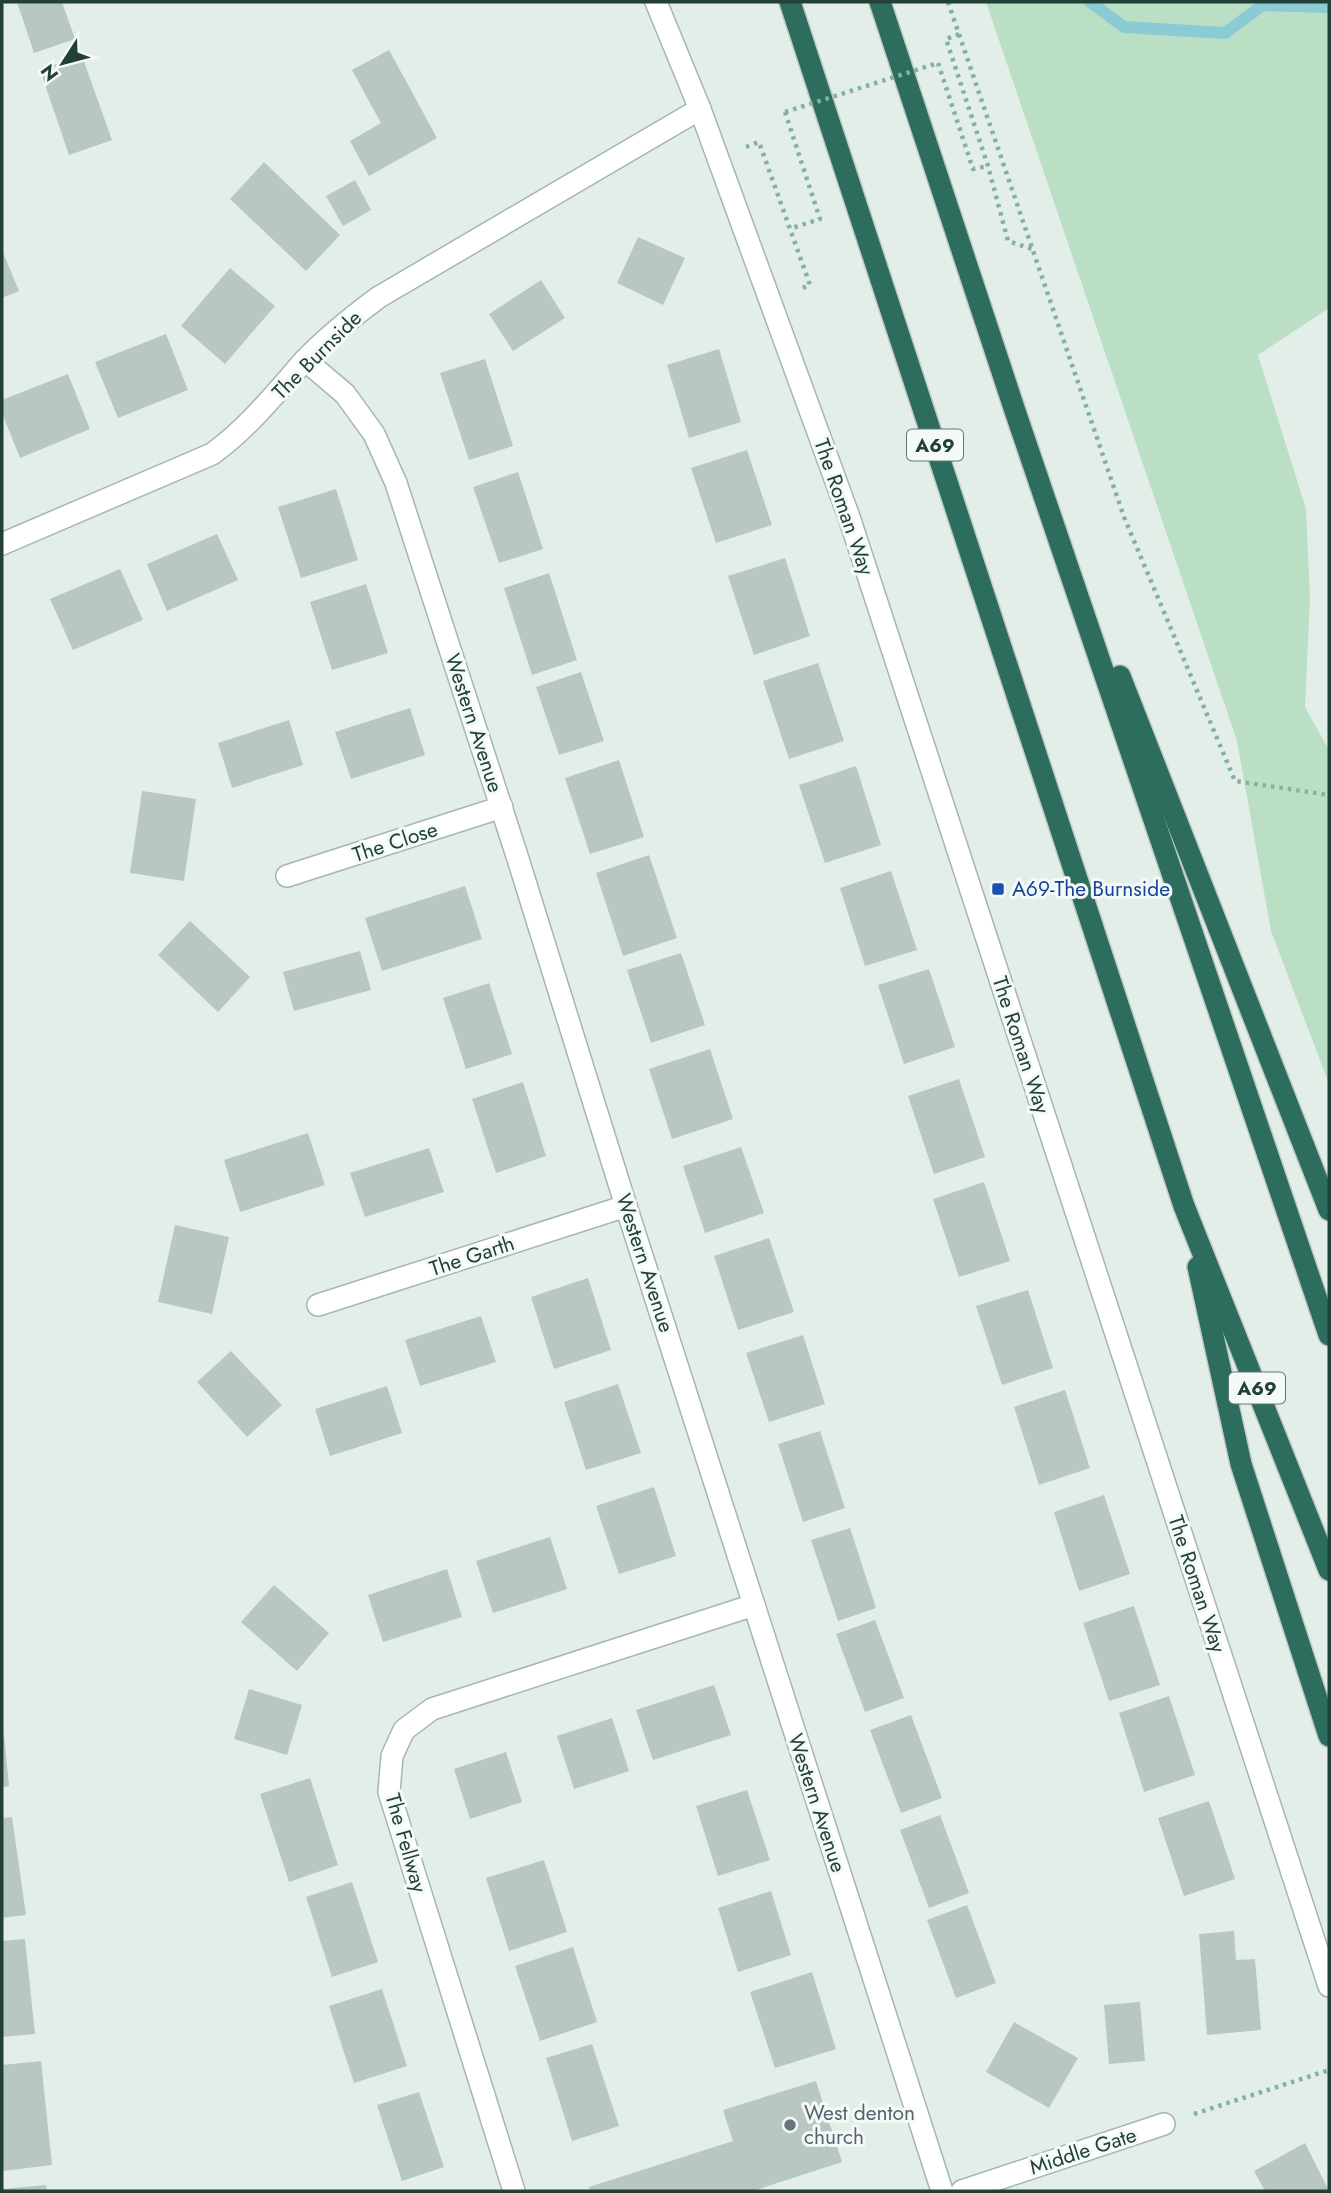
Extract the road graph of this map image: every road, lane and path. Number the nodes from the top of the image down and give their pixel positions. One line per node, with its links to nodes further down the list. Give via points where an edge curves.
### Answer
1 (656, 2): 6 (street, The Roman Way)
2 (790, 2): 19 (highway, A69)
3 (880, 2): 13 (highway)
4 (948, 2): 5 (path)
5 (959, 34): 8 (path, via 946,38); 10 (path)
6 (700, 109): 12 (street, The Burnside, via 379,297); 26 (street, The Roman Way, via 849,517)
7 (759, 142): 9 (path)
8 (988, 166): 9 (path, bridge, via 973,169 939,63 785,112 820,219); 10 (path, via 1008,241)
9 (792, 229): 11 (path)
10 (1032, 249): 15 (path, via 1124,517 1235,781)
11 (810, 285)
12 (305, 360): 14 (street, The Burnside, via 259,414 212,454); 16 (street, Western Avenue, via 345,394 374,434 396,483)
13 (1015, 411): 20 (highway); 22 (highway)
14 (2, 544)
15 (1329, 795)
16 (502, 807): 17 (street, The Close); 18 (street, Western Avenue)
17 (287, 876)
18 (626, 1206): 21 (street, The Garth); 24 (street, Western Avenue)
19 (1184, 1206): 23 (highway, A69); 25 (highway, via 1241,1464)
20 (1329, 1210)
21 (318, 1305)
22 (1329, 1335)
23 (1329, 1570)
24 (754, 1605): 29 (street, The Fellway, via 432,1709 404,1730 392,1756 388,1793); 30 (street, Western Avenue)
25 (1329, 1736)
26 (1329, 1986)
27 (1329, 2070): 28 (path)
28 (1164, 2124): 31 (street, Middle Gate)
29 (514, 2191)
30 (942, 2191)
31 (962, 2191)

